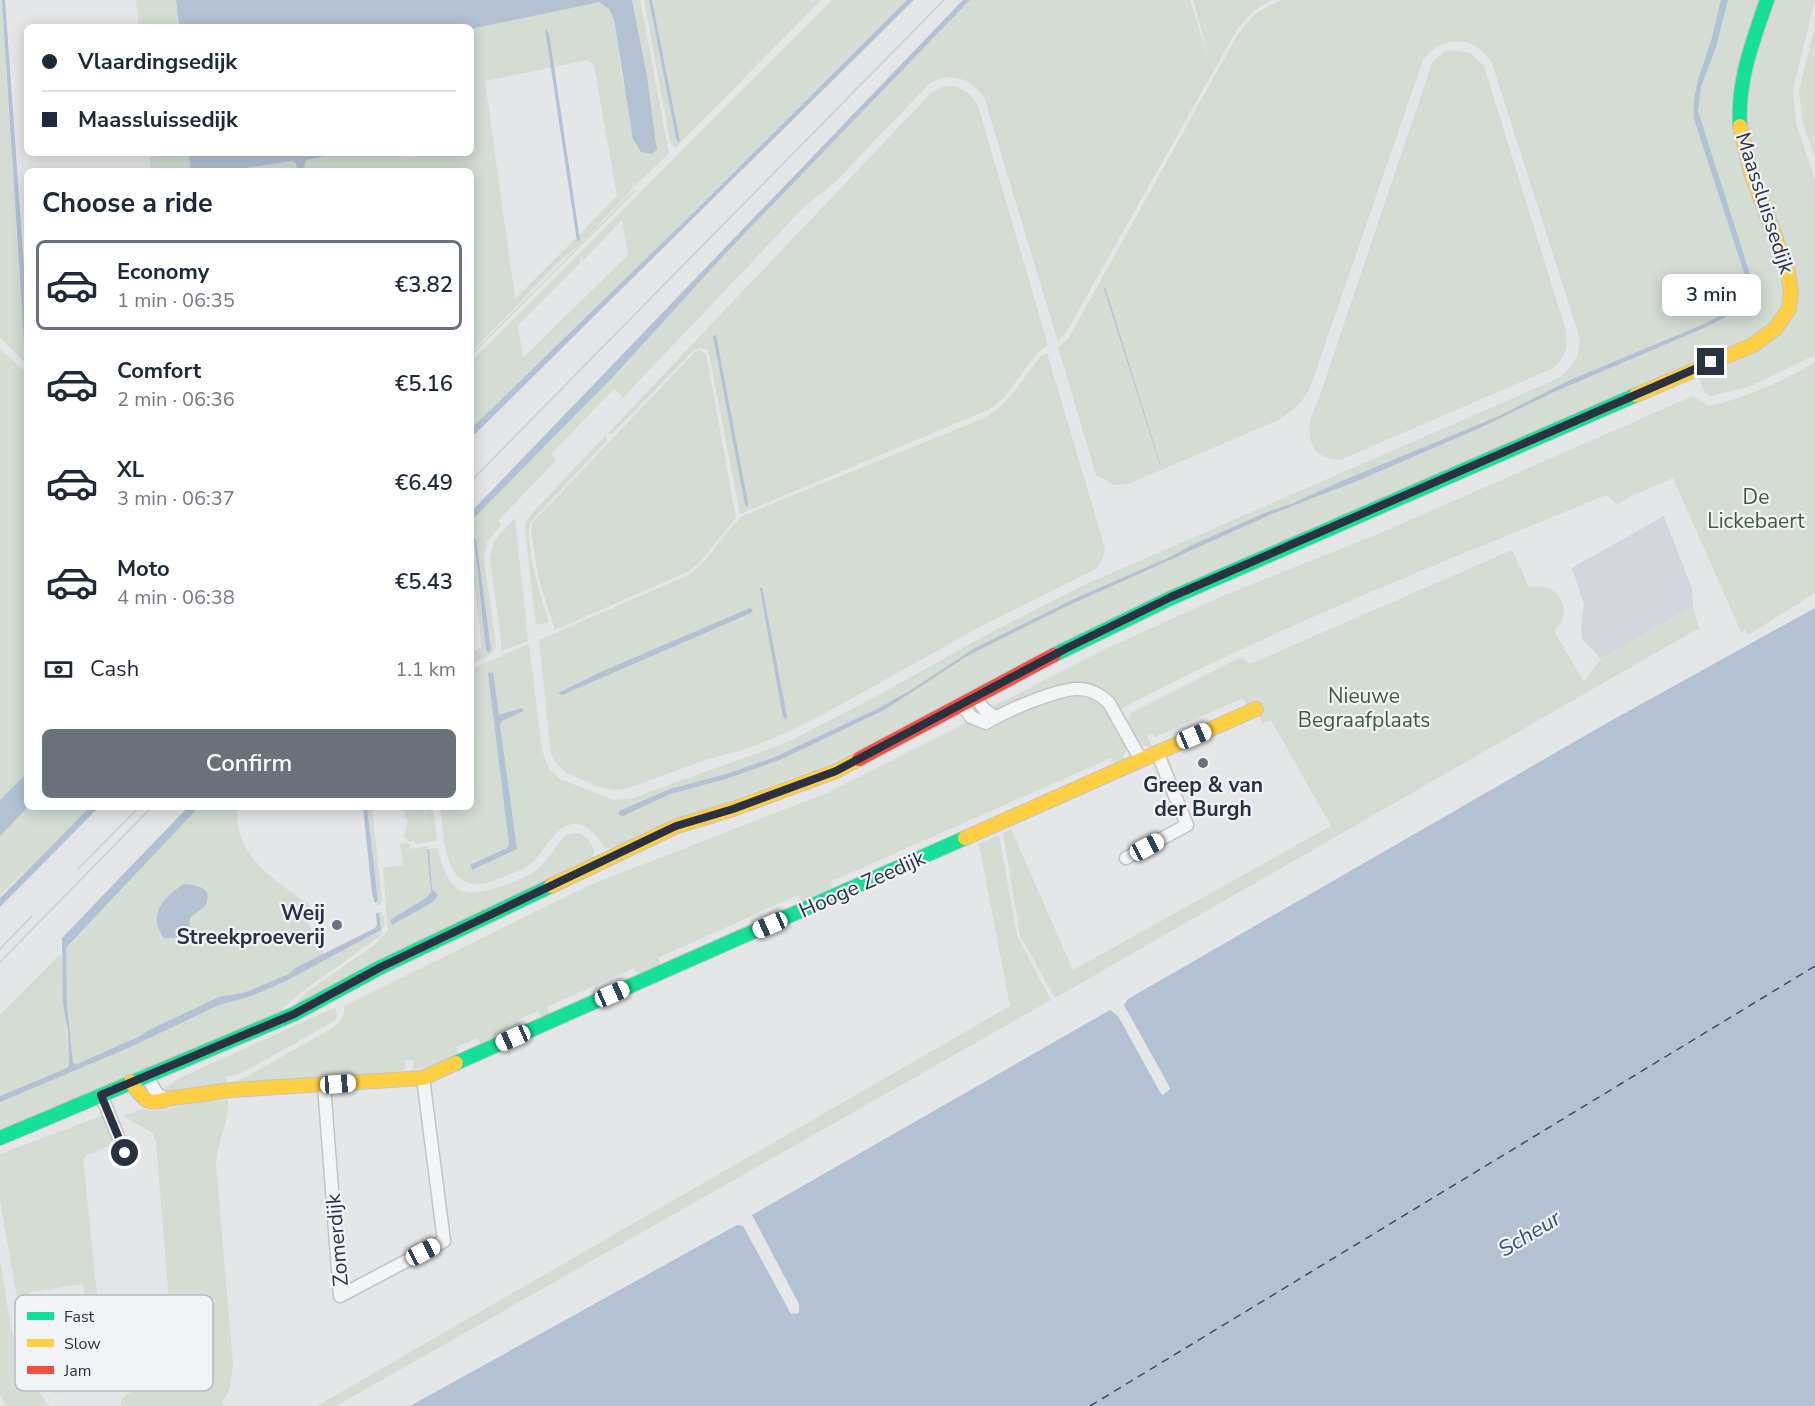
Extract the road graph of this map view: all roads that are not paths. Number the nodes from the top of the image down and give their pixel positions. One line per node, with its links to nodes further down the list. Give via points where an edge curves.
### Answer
1 (1767, 0): 2 (street, Maassluissedijk, via 1742,80 1739,105 1740,129 1750,165 1791,286 1788,312 1771,333 1749,347 1171,597)
2 (975, 697): 3 (street, Maassluissedijk); 5 (street)
3 (961, 704): 5 (street, via 978,721 986,723); 9 (street, Maassluissedijk, via 836,771 676,826 391,962 294,1014)
4 (1256, 709): 6 (street, Hooge Zeedijk)
5 (995, 717): 7 (street, via 1050,696 1085,690 1109,703)
6 (1157, 752): 7 (street, Hooge Zeedijk); 8 (street, via 1187,825)
7 (1141, 760): 10 (street, Hooge Zeedijk)
8 (1126, 858)
9 (146, 1076): 11 (street, Maassluissedijk); 14 (street, via 157,1094)
10 (423, 1078): 12 (street, Hooge Zeedijk); 12 (street, Zomerdijk, via 444,1241 340,1296)
11 (131, 1082): 13 (street, Maassluissedijk); 14 (street, Hooge Zeedijk, via 148,1102)
12 (324, 1085): 14 (street, Hooge Zeedijk, via 231,1090)
13 (101, 1095): 15 (street, Maassluissedijk); 16 (street)
14 (167, 1099)
15 (0, 1138)
16 (125, 1153)

